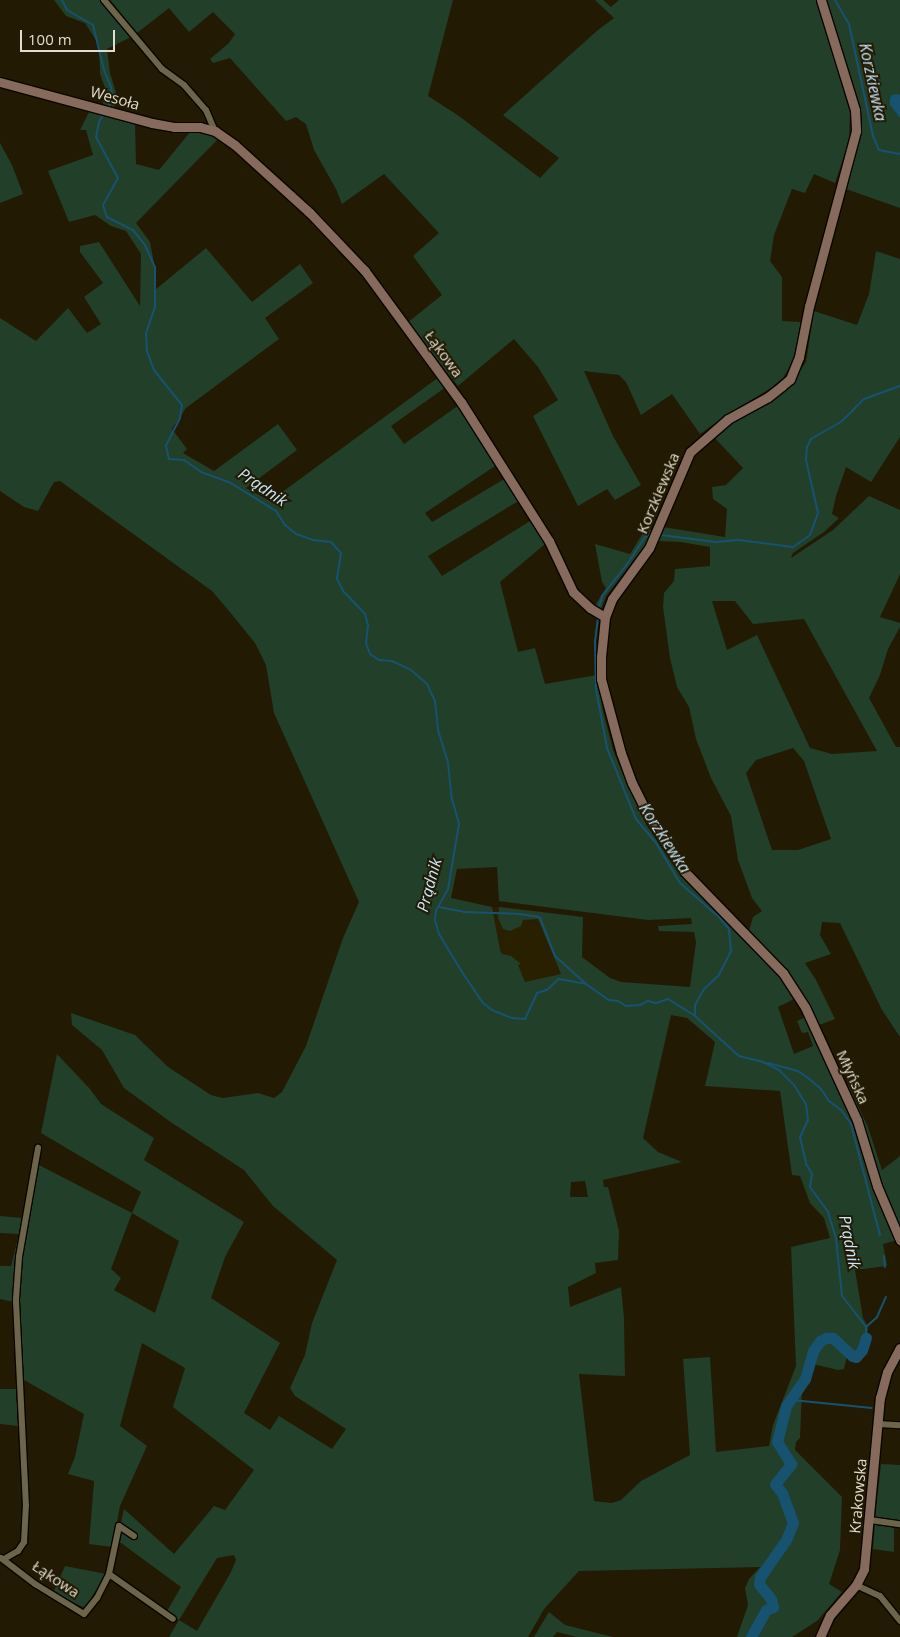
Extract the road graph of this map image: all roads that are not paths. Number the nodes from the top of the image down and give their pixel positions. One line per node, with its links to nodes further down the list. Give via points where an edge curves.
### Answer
1 (104, 0): 4 (street, via 162,69 190,91 206,110)
2 (821, 0): 5 (street, Korzkiewska, via 855,110 856,131 839,186 799,357 790,379 782,386 728,419 690,452 649,548 618,588)
3 (0, 82): 4 (street, Wesoła, via 166,126 200,127)
4 (219, 134): 5 (street, Łąkowa, via 310,213 365,271 462,402 550,541 573,592)
5 (605, 617): 6 (street, Korzkiewska, via 601,679 615,735 632,783 651,821 684,871)
6 (754, 940): 8 (street, Młyńska, via 783,973 805,1007 857,1120 877,1186)
7 (38, 1148): 15 (street, via 19,1257 16,1299 26,1506 24,1542 18,1551)
8 (900, 1240)
9 (900, 1348): 10 (street, Krakowska, via 885,1377)
10 (878, 1424): 11 (street); 12 (street, Krakowska)
11 (900, 1425)
12 (870, 1520): 13 (street); 17 (street, Krakowska, via 865,1563)
13 (900, 1524)
14 (134, 1536): 16 (street, Łąkowa, via 119,1526)
15 (2, 1558): 16 (street, Łąkowa, via 35,1584 84,1614 97,1598)
16 (109, 1574): 18 (street)
17 (856, 1585): 19 (street, via 880,1596); 20 (street, Krakowska, via 833,1611)
18 (173, 1619)
19 (900, 1622)
20 (820, 1637)

